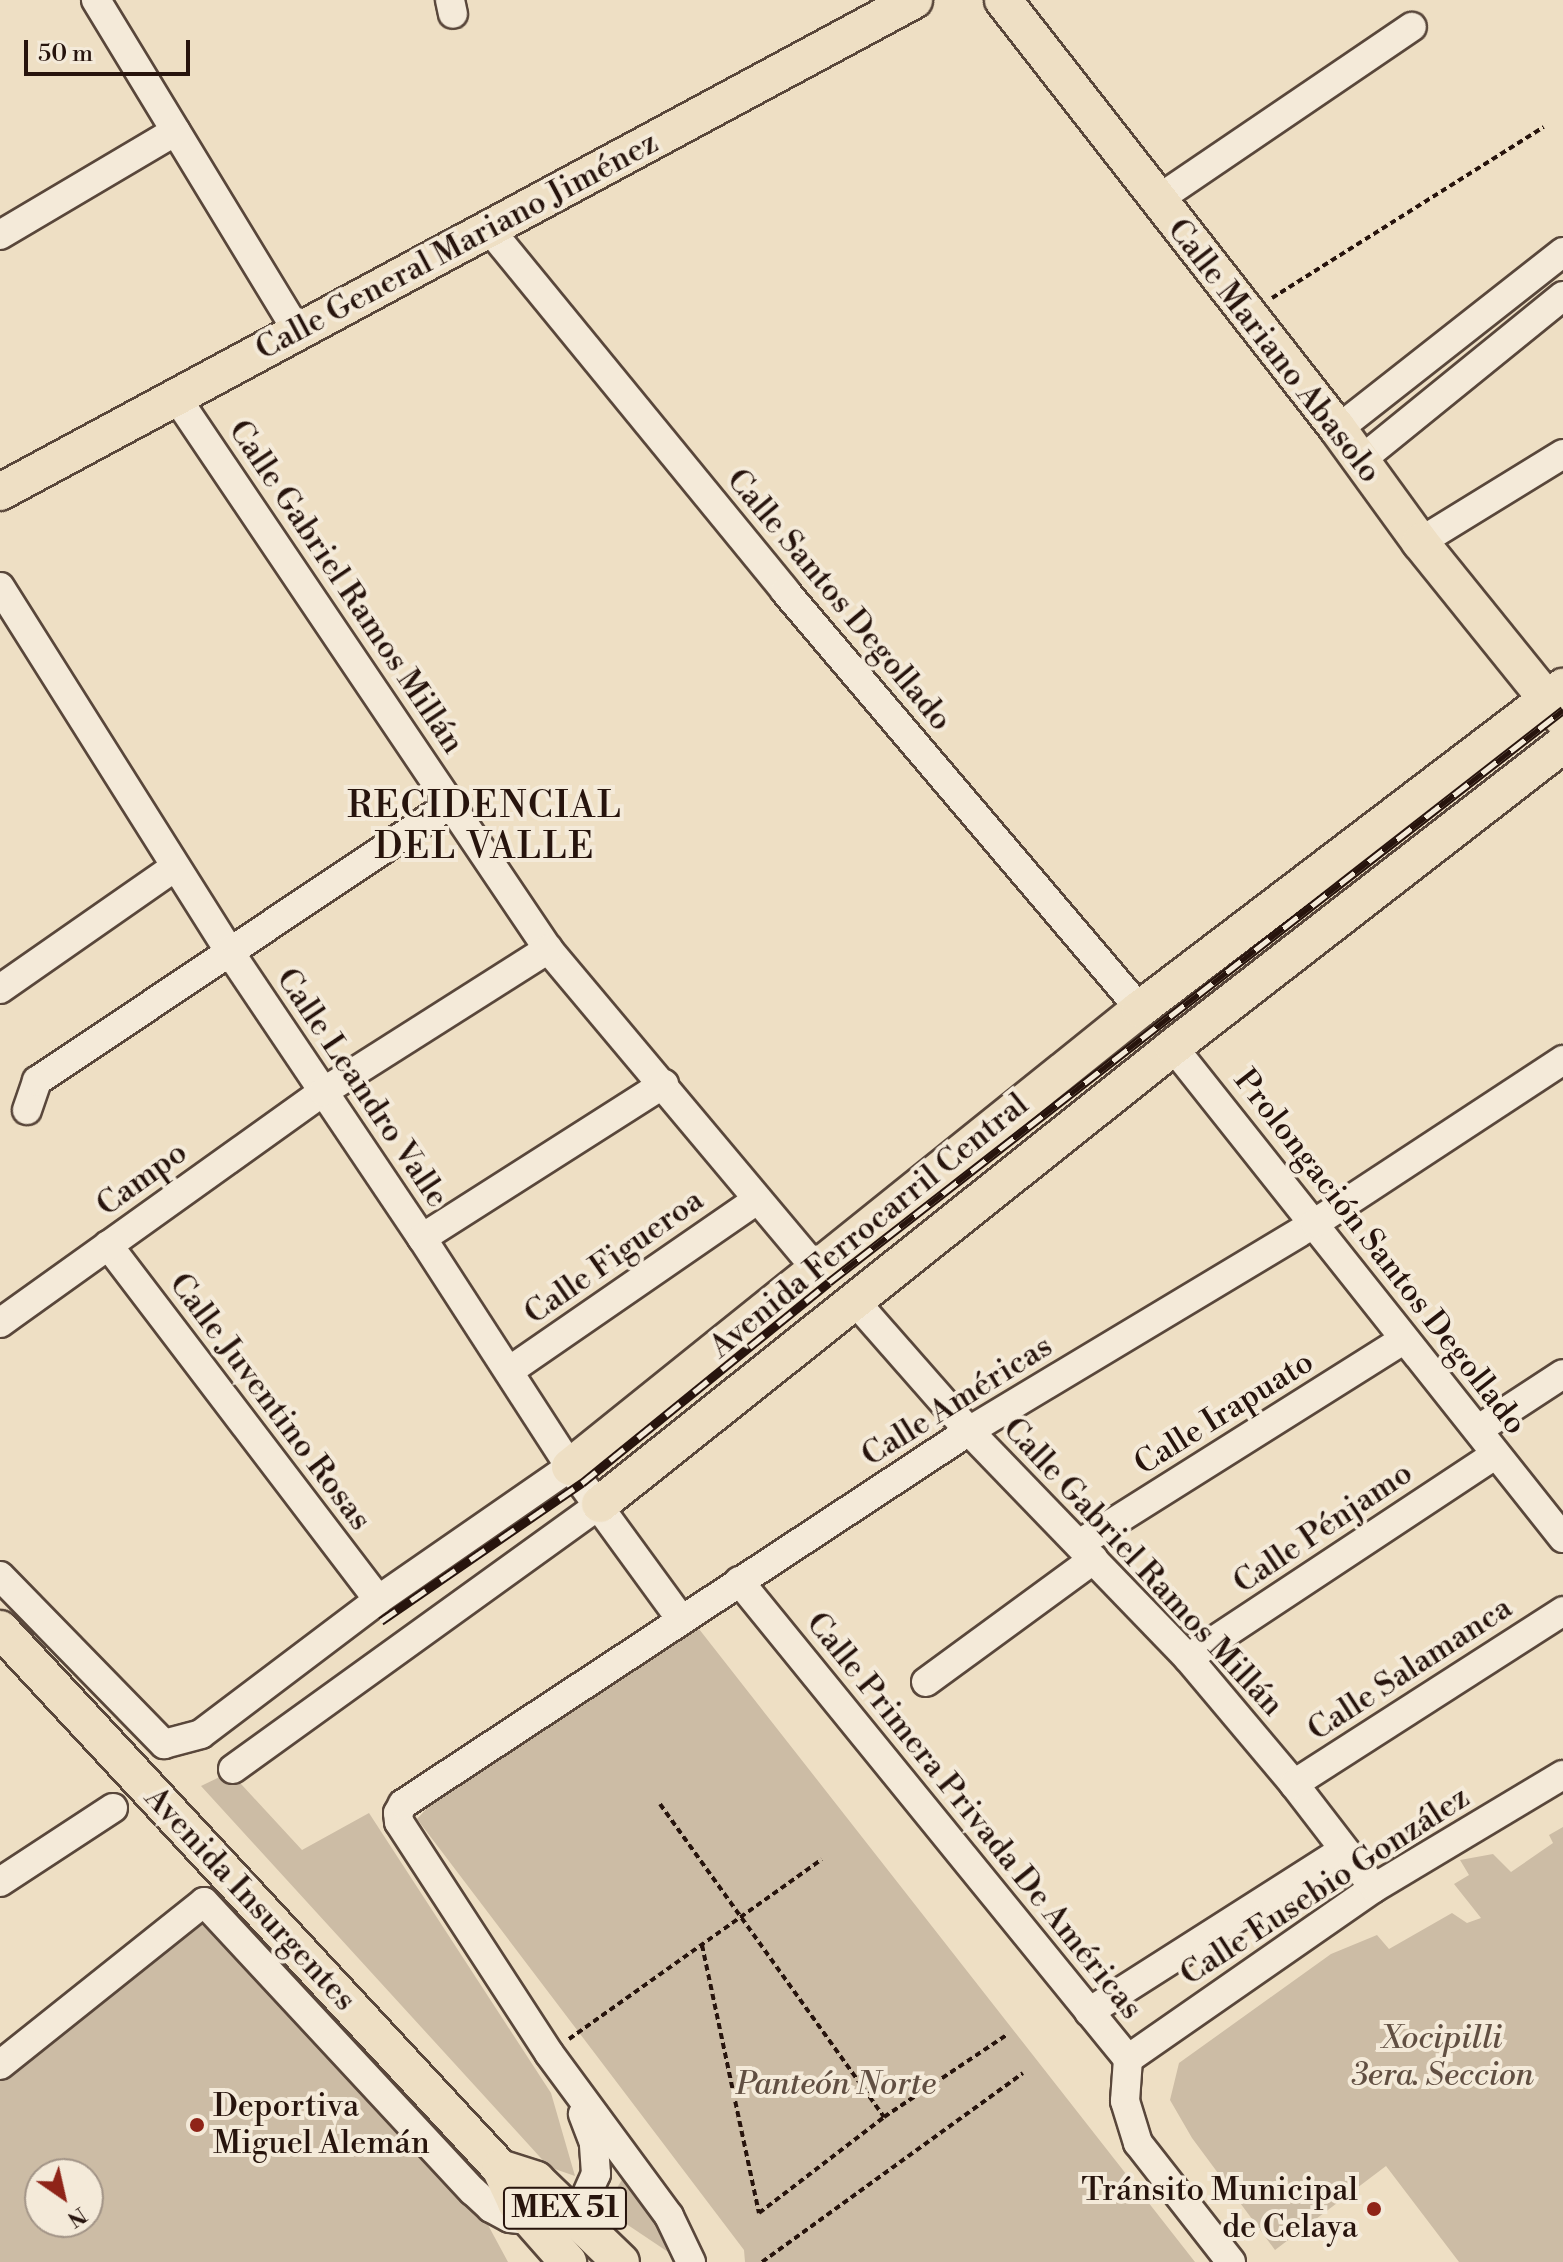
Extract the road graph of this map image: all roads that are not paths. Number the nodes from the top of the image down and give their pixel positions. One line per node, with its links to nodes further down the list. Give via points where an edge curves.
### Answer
1 (96, 0): 5 (street)
2 (914, 0): 7 (main road, Calle General Mariano Jiménez)
3 (1003, 0): 6 (main road, Calle Mariano Abasolo)
4 (1412, 27): 6 (street)
5 (176, 131): 8 (street); 11 (street)
6 (1157, 200): 13 (main road, Calle Mariano Abasolo)
7 (490, 230): 11 (main road, Calle General Mariano Jiménez); 26 (street, Calle Santos Degollado, via 785,591)
8 (0, 235)
9 (1563, 252): 13 (street)
10 (1563, 296): 15 (street)
11 (298, 332): 12 (main road, Calle General Mariano Jiménez)
12 (176, 397): 16 (main road, Calle General Mariano Jiménez); 21 (street, Calle Gabriel Ramos Millán)
13 (1338, 429): 15 (main road, Calle Mariano Abasolo)
14 (1563, 454): 17 (street)
15 (1361, 460): 17 (main road, Calle Mariano Abasolo)
16 (0, 492)
17 (1420, 542): 19 (main road, Calle Mariano Abasolo)
18 (0, 587): 22 (street, Calle Leandro Valle)
19 (1558, 702): 26 (main road, Avenida Ferrocarril Central)
20 (1563, 744): 27 (main road, Avenida Ferrocarril Central)
21 (451, 804): 23 (street, Calle Gabriel Ramos Millán); 24 (street)
22 (175, 867): 24 (street, Calle Leandro Valle); 25 (street)
23 (548, 949): 29 (street, Calle Gabriel Ramos Millán); 30 (street, Campo)
24 (229, 951): 30 (street, Calle Leandro Valle); 31 (street, via 37,1081)
25 (0, 989)
26 (1140, 1009): 36 (main road, Avenida Ferrocarril Central)
27 (1173, 1047): 33 (street, Prolongación Santos Degollado); 37 (main road, Avenida Ferrocarril Central)
28 (1563, 1060): 33 (street, Calle Américas)
29 (664, 1084): 32 (street, Calle Gabriel Ramos Millán); 34 (street)
30 (323, 1092): 34 (street, Calle Leandro Valle); 35 (street, Campo)
31 (27, 1110)
32 (757, 1200): 36 (street, Calle Gabriel Ramos Millán); 40 (street, Calle Figueroa)
33 (1315, 1223): 39 (street, Prolongación Santos Degollado); 43 (street, Calle Américas)
34 (422, 1238): 40 (street, Calle Leandro Valle)
35 (108, 1245): 38 (street, Campo); 51 (street, Calle Juventino Rosas)
36 (815, 1267): 45 (main road, Avenida Ferrocarril Central)
37 (853, 1299): 43 (street, Calle Gabriel Ramos Millán); 46 (main road, Avenida Ferrocarril Central)
38 (0, 1323)
39 (1404, 1339): 42 (street, Prolongación Santos Degollado); 48 (street, Calle Irapuato)
40 (509, 1371): 45 (street, Calle Leandro Valle)
41 (1563, 1374): 42 (street)
42 (1479, 1429): 44 (street, Prolongación Santos Degollado)
43 (969, 1431): 48 (street, Calle Gabriel Ramos Millán); 50 (street, Calle Américas)
44 (1496, 1454): 47 (street, Prolongación Santos Degollado); 55 (street, Calle Pénjamo)
45 (570, 1467): 46 (street, Calle Leandro Valle); 51 (street, Avenida Ferrocarril Central)
46 (600, 1504): 53 (street, Calle Leandro Valle); 57 (street, Avenida Ferrocarril Central)
47 (1563, 1538)
48 (1087, 1552): 55 (street, Calle Gabriel Ramos Millán); 56 (street, Calle Irapuato)
49 (0, 1576): 51 (street, Avenida Ferrocarril Central, via 164,1744 201,1734)
50 (739, 1581): 53 (street, Calle Américas); 64 (street, Calle Primera Privada De Américas)
51 (378, 1600)
52 (1563, 1611): 59 (street, Calle Salamanca)
53 (680, 1618): 67 (street, Calle Américas, via 403,1804 398,1813 399,1822)
54 (0, 1629): 68 (main road, Avenida Insurgentes / MEX 51)
55 (1188, 1658): 59 (street, Calle Gabriel Ramos Millán)
56 (926, 1682)
57 (233, 1769)
58 (1563, 1775): 63 (street, Calle Eusebio González)
59 (1294, 1784): 61 (street, Calle Gabriel Ramos Millán)
60 (113, 1808): 62 (street)
61 (1343, 1850): 63 (street, Calle Gabriel Ramos Millán); 64 (street)
62 (0, 1882)
63 (1374, 1888): 65 (street, Calle Eusebio González)
64 (1089, 2012): 65 (street, Calle Primera Privada De Américas)
65 (1128, 2059): 74 (street, Calle Primera Privada De Américas, via 1125,2101 1138,2143)
66 (0, 2065): 70 (street, via 204,1902 473,2191 500,2213)
67 (574, 2087): 69 (street, via 594,2143 596,2174); 73 (street, via 669,2216)
68 (500, 2168): 69 (main road, MEX 51, via 536,2180); 70 (main road, MEX 51)
69 (572, 2214): 72 (main road, MEX 51)
70 (529, 2220): 71 (main road, MEX 51)
71 (568, 2262)
72 (621, 2262)
73 (691, 2262)
74 (1231, 2262)

